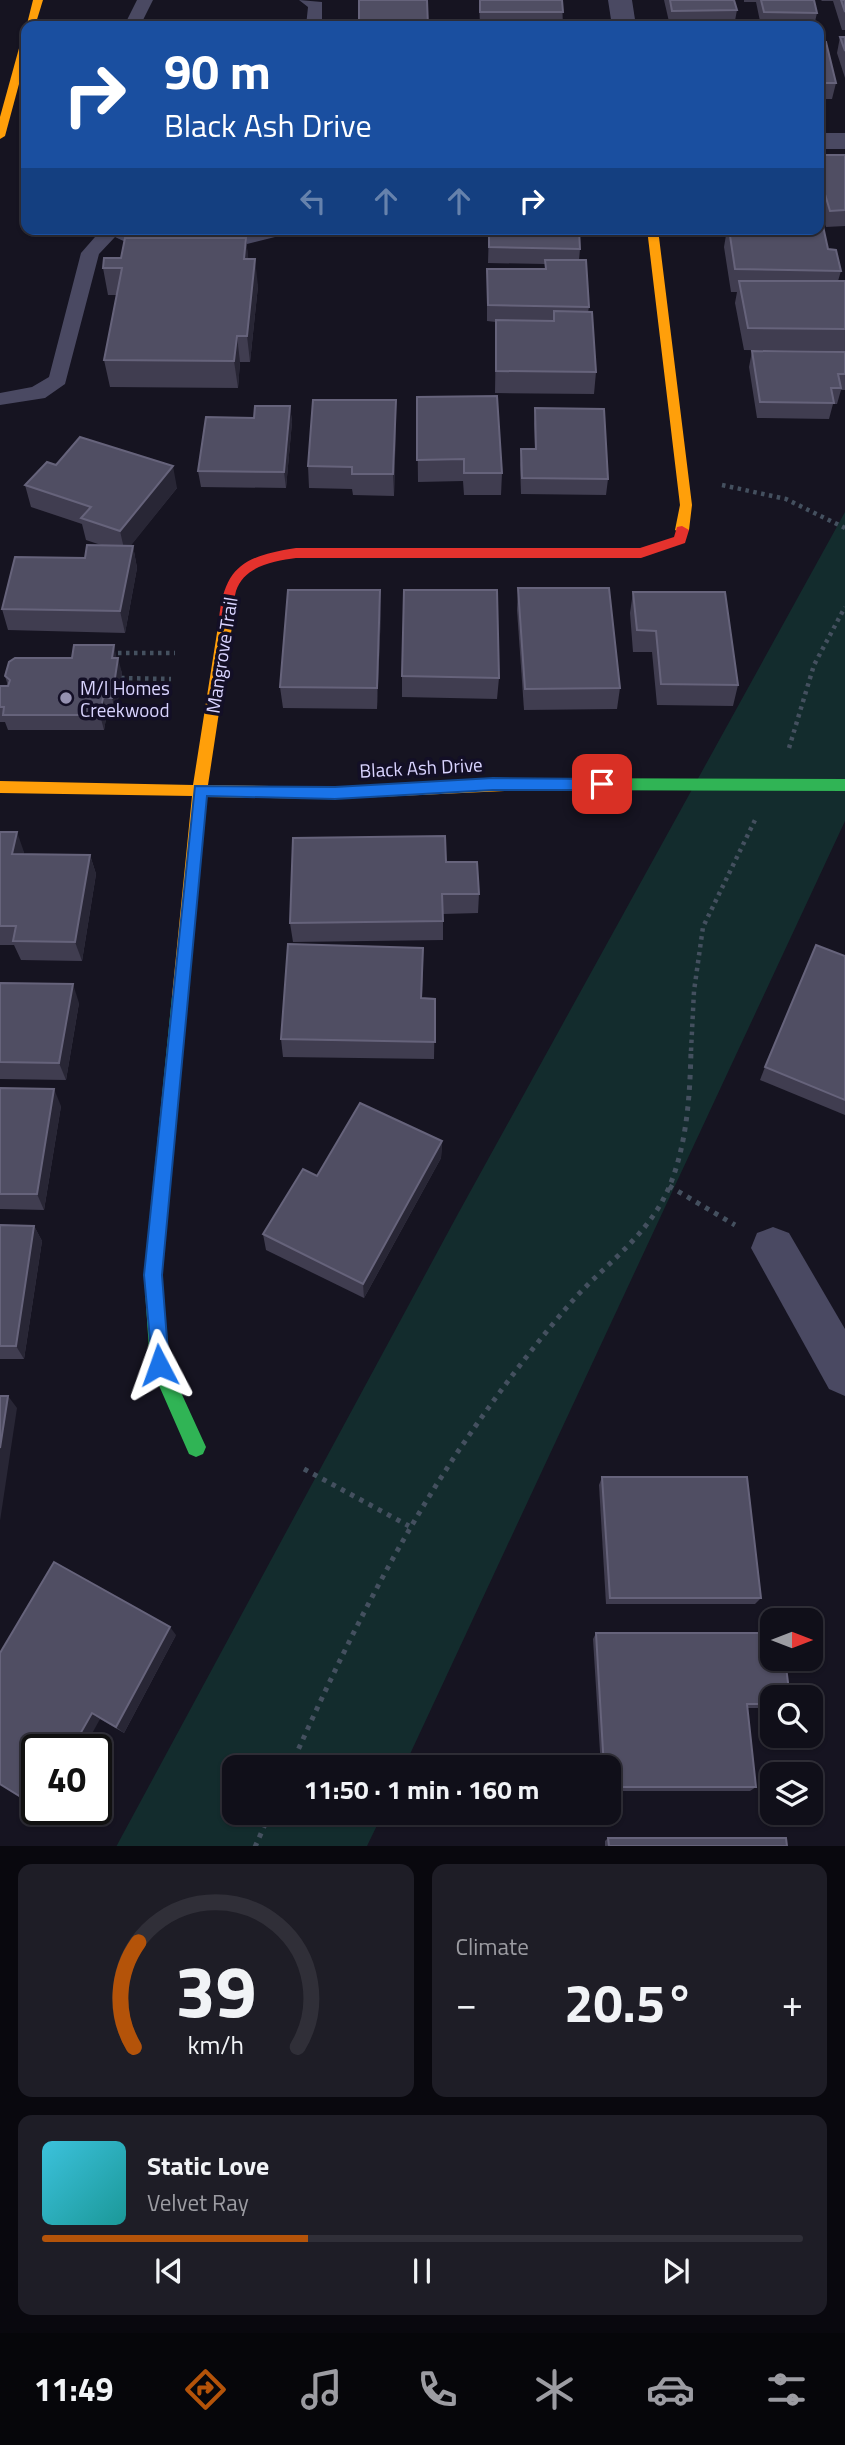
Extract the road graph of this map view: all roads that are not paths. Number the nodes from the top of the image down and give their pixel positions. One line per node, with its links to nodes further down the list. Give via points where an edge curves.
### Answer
1 (37, 0): 5 (street)
2 (145, 0): 6 (lane)
3 (307, 0): 7 (lane, via 316,5)
4 (620, 0): 8 (street)
5 (31, 21)
6 (134, 21)
7 (314, 21)
8 (623, 21)
9 (0, 63): 10 (street)
10 (21, 63)
11 (21, 69): 12 (street)
12 (0, 136)
13 (824, 141): 14 (street)
14 (845, 141)
15 (107, 235): 19 (lane, via 90,253 58,380 38,393)
16 (124, 235): 17 (lane)
17 (260, 235)
18 (653, 235): 22 (street, Mangrove Trail, via 686,505 680,540 641,553 296,553 246,565 232,587 225,611)
19 (0, 398)
20 (845, 785): 22 (street, Black Ash Drive, via 493,784 335,793)
21 (0, 787): 22 (street, Black Ash Drive)
22 (200, 790): 25 (street, Mangrove Trail, via 153,1275 159,1365)
23 (773, 1248): 24 (street)
24 (845, 1373)
25 (196, 1447)

